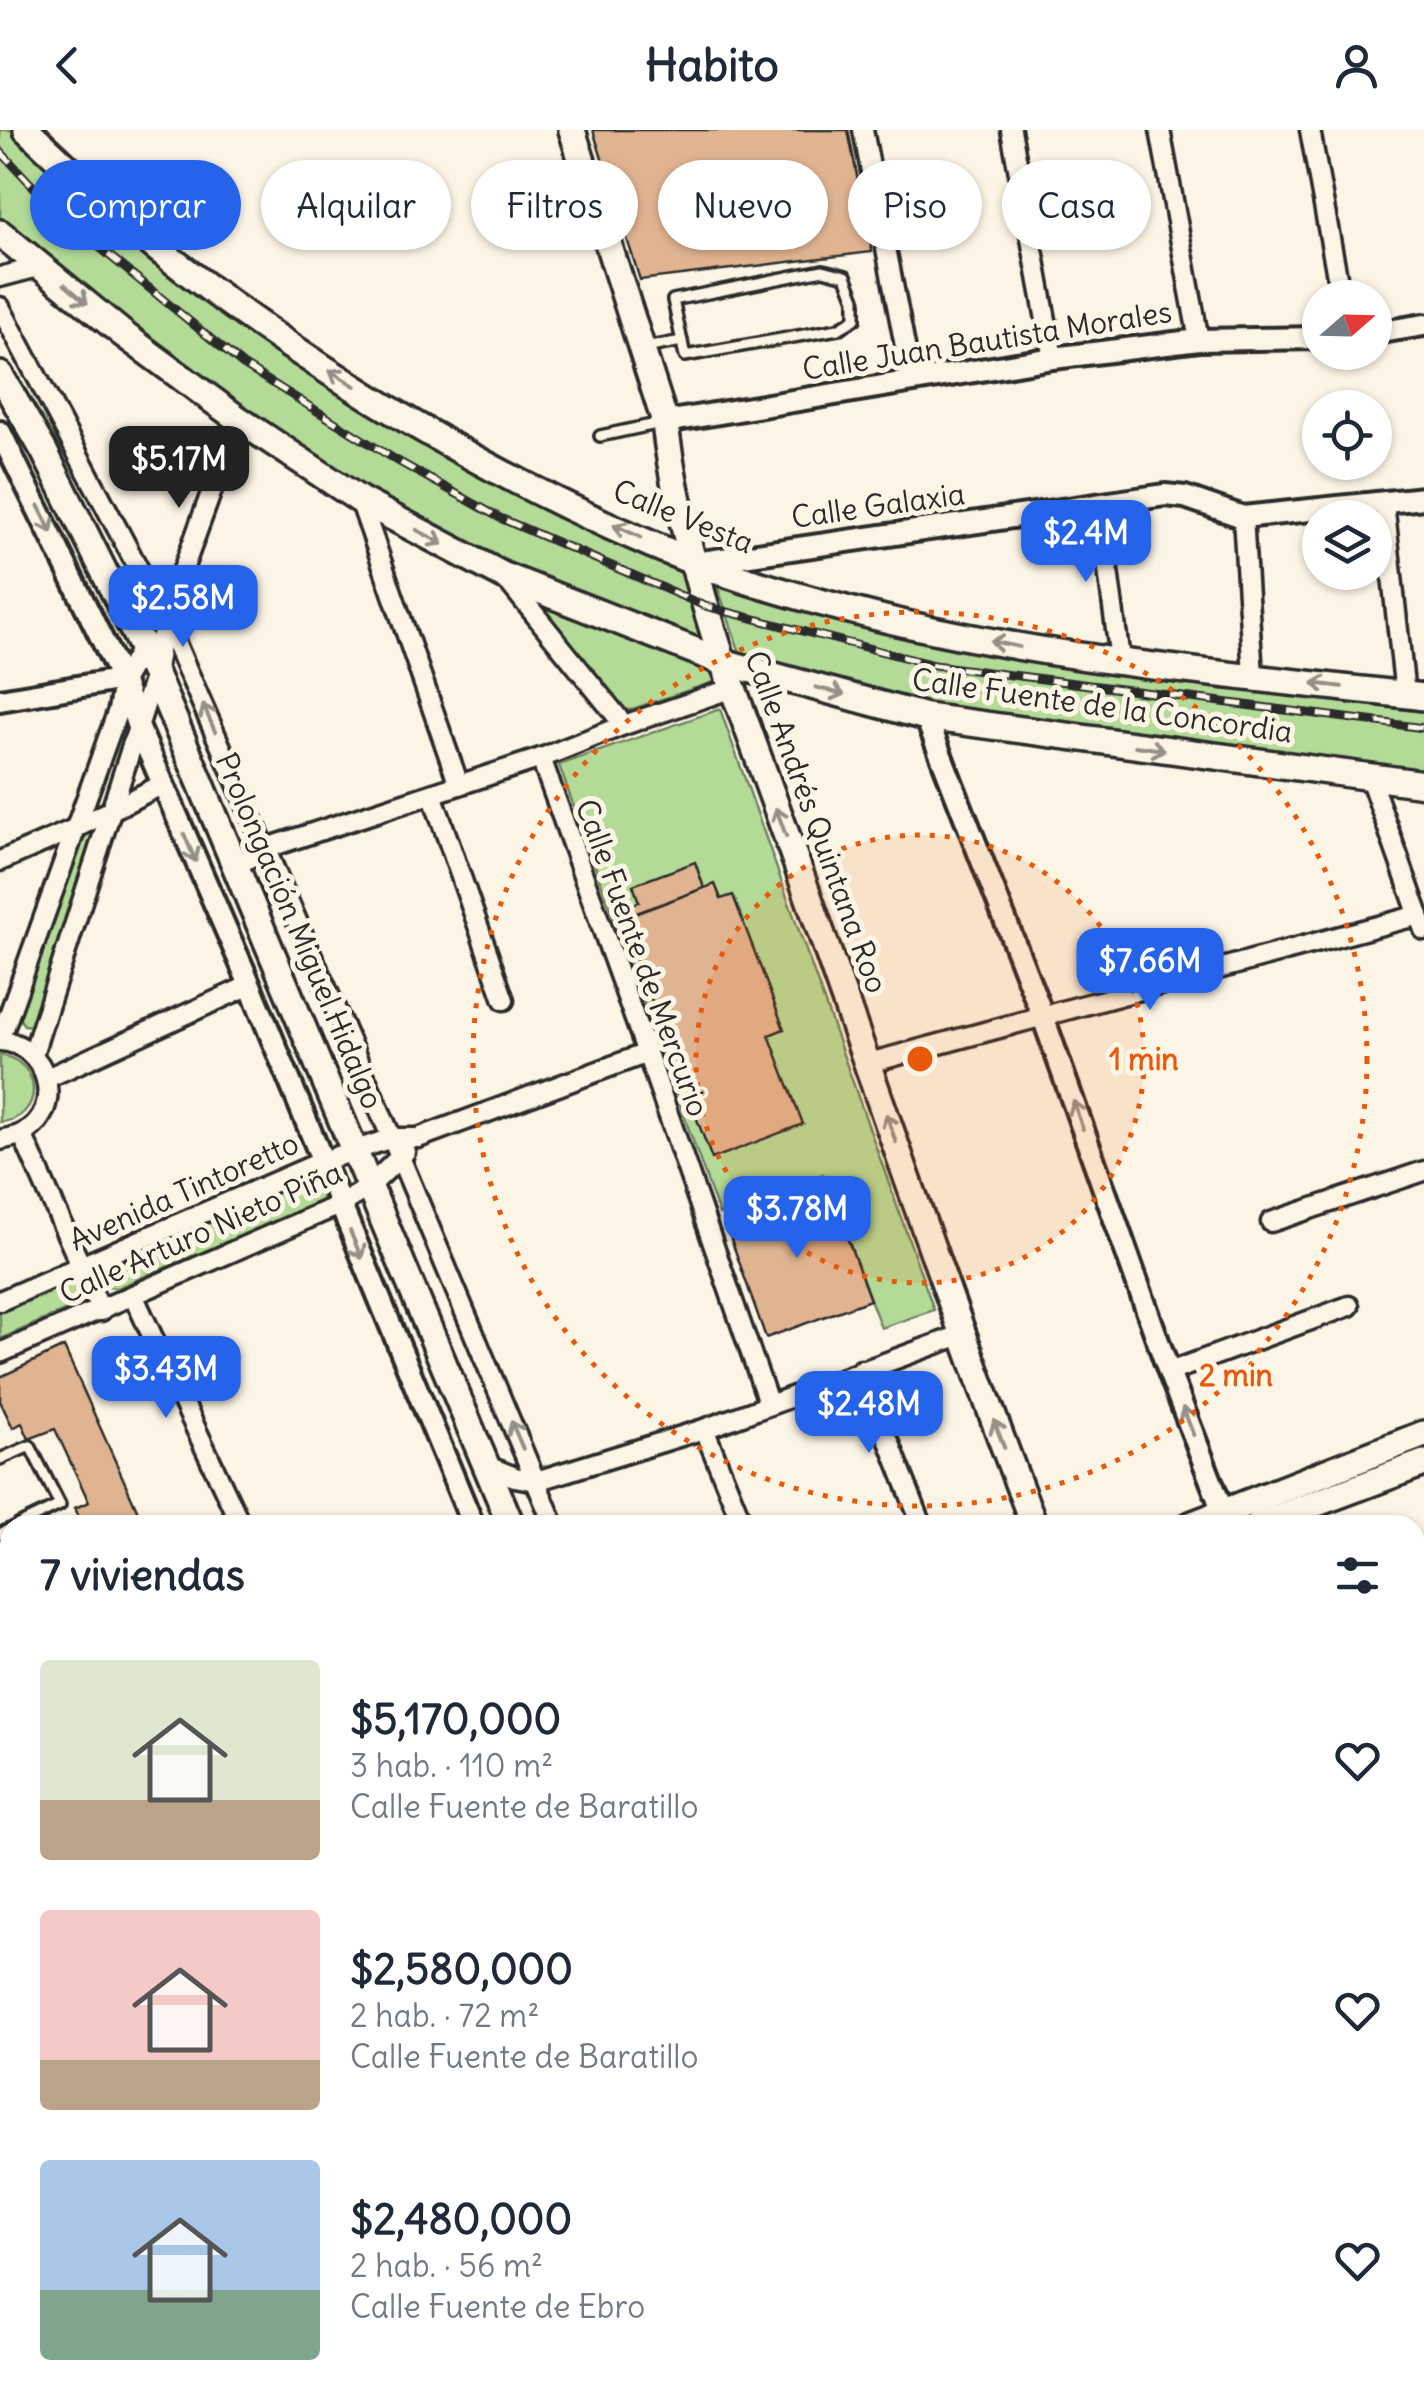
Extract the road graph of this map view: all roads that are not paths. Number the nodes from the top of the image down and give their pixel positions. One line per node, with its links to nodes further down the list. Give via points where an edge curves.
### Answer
1 (27, 130): 32 (main road, Calle Vesta, one-way to 1, via 520,482 278,338 157,248)
2 (572, 130): 17 (main road, Calle Andrés Quintana Roo)
3 (863, 130): 20 (street)
4 (1011, 130): 18 (street)
5 (1160, 130): 15 (street)
6 (1310, 130): 10 (street)
7 (0, 233): 8 (main road, Calle Fuente de la Concordia)
8 (42, 266): 9 (street); 21 (main road, Calle Fuente de la Concordia, one-way to 21)
9 (0, 278)
10 (1337, 280)
11 (0, 306): 34 (street)
12 (1424, 326): 13 (street)
13 (1392, 331)
14 (1302, 338): 15 (street, Calle Juan Bautista Morales)
15 (1199, 340): 18 (street, Calle Juan Bautista Morales)
16 (682, 341): 16 (lane, via 673,300 823,270 846,276 855,300 855,319 838,329 685,356); 17 (lane)
17 (642, 349): 22 (main road, Calle Andrés Quintana Roo)
18 (1053, 358): 20 (street, Calle Juan Bautista Morales)
19 (0, 374): 35 (main road, Prolongación Miguel Hidalgo)
20 (912, 382): 22 (street, Calle Juan Bautista Morales)
21 (238, 419): 26 (main road, Calle Fuente de la Concordia); 34 (street)
22 (665, 422): 24 (lane); 32 (main road, Calle Andrés Quintana Roo)
23 (0, 432): 40 (street, one-way to 40)
24 (600, 436)
25 (1424, 498): 27 (street, Calle Galaxia)
26 (360, 500): 33 (main road, Calle Fuente de la Concordia, one-way to 33); 51 (street)
27 (1392, 502)
28 (1099, 504): 30 (street, Calle Galaxia, via 1184,496); 32 (street, Calle Galaxia); 36 (street)
29 (1302, 511): 30 (street, Calle Galaxia)
30 (1244, 517): 39 (street)
31 (1392, 553): 42 (street)
32 (695, 562): 36 (main road, Calle Vesta, one-way to 32, via 1032,650 858,612); 37 (main road, Calle Andrés Quintana Roo)
33 (504, 576): 37 (main road, Calle Fuente de la Concordia); 46 (street)
34 (165, 619): 35 (street); 38 (street); 55 (street, one-way to 34)
35 (141, 646): 38 (main road, Prolongación Miguel Hidalgo); 40 (street)
36 (1120, 659): 39 (main road, Calle Vesta)
37 (723, 662): 41 (main road, Calle Andrés Quintana Roo); 44 (main road, Calle Fuente de la Concordia, one-way to 44)
38 (156, 674): 45 (street); 57 (main road, Prolongación Miguel Hidalgo)
39 (1253, 676): 42 (main road, Calle Vesta, one-way to 39)
40 (124, 682): 43 (street); 45 (street); 54 (street)
41 (733, 688): 46 (street); 66 (main road, Calle Andrés Quintana Roo, one-way to 41)
42 (1415, 696)
43 (0, 700)
44 (926, 717): 48 (main road, Calle Fuente de la Concordia, one-way to 48); 61 (street)
45 (137, 724): 49 (street); 53 (street)
46 (624, 725): 47 (street)
47 (541, 758): 51 (street); 64 (street, Calle Fuente de Mercurio)
48 (1370, 778): 50 (main road, Calle Fuente de la Concordia); 58 (street)
49 (162, 784): 53 (street); 59 (street, one-way to 59)
50 (1424, 784)
51 (459, 785): 52 (street)
52 (432, 794): 55 (street); 60 (street)
53 (110, 811): 54 (street); 65 (street)
54 (74, 829): 56 (street); 62 (street)
55 (268, 848): 57 (street); 69 (street)
56 (0, 860)
57 (236, 865): 72 (main road, Prolongación Miguel Hidalgo)
58 (1421, 923): 61 (street)
59 (250, 986): 67 (street); 74 (street)
60 (504, 1000)
61 (1044, 1017): 66 (street); 87 (street, one-way to 61)
62 (0, 1032)
63 (0, 1041): 65 (street)
64 (647, 1052): 70 (street); 88 (street, Calle Fuente de Mercurio)
65 (32, 1054): 67 (street)
66 (869, 1063): 84 (main road, Calle Andrés Quintana Roo, one-way to 66)
67 (47, 1078): 68 (street, via 42,1116)
68 (22, 1134): 71 (street); 79 (street)
69 (392, 1138): 70 (street, Avenida Tintoretto); 72 (street, Avenida Tintoretto); 73 (street)
70 (418, 1138): 73 (street)
71 (0, 1140)
72 (356, 1151): 74 (street, Avenida Tintoretto); 76 (main road, Prolongación Miguel Hidalgo)
73 (400, 1157): 76 (street); 94 (street, one-way to 73)
74 (323, 1161): 77 (street); 79 (street, Avenida Tintoretto)
75 (1424, 1171): 78 (street)
76 (370, 1186): 77 (street, Calle Arturo Nieto Piña); 92 (main road, Prolongación Miguel Hidalgo)
77 (339, 1205): 80 (street, Calle Arturo Nieto Piña); 97 (street, one-way to 97)
78 (1271, 1222)
79 (80, 1267): 81 (street, Avenida Tintoretto); 83 (street)
80 (134, 1297): 83 (street, Calle Arturo Nieto Piña); 96 (street)
81 (0, 1301)
82 (1349, 1306): 87 (street)
83 (100, 1311): 85 (street, Calle Arturo Nieto Piña)
84 (961, 1335): 86 (street); 102 (main road, Calle Andrés Quintana Roo, one-way to 84)
85 (0, 1353)
86 (861, 1370): 88 (street); 101 (street)
87 (1169, 1372): 103 (street, one-way to 87)
88 (769, 1405): 89 (street)
89 (704, 1429): 94 (street); 100 (street)
90 (1417, 1436): 93 (street); 104 (main road)
91 (0, 1460): 95 (lane, via 30,1446 60,1505)
92 (486, 1466): 94 (street); 98 (main road, Prolongación Miguel Hidalgo)
93 (1422, 1468): 105 (main road)
94 (536, 1480): 99 (street)
95 (39, 1515)
96 (236, 1515)
97 (468, 1515)
98 (507, 1515)
99 (550, 1515)
100 (739, 1515)
101 (918, 1515)
102 (1030, 1515)
103 (1224, 1515)
104 (1235, 1515)
105 (1287, 1515)

